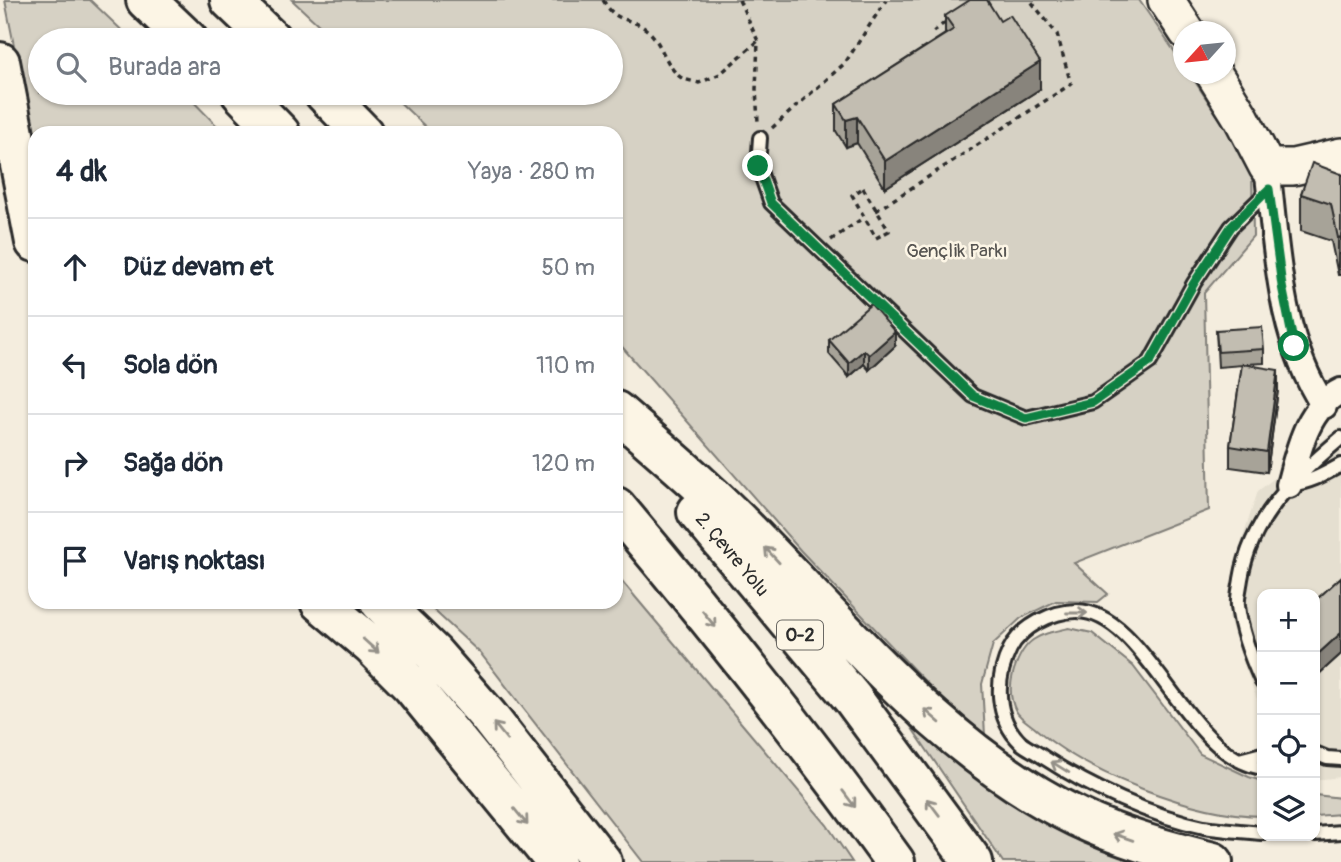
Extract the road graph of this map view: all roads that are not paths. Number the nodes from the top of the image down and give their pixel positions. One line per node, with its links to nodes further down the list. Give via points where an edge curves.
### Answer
1 (146, 0): 3 (highway)
2 (230, 0): 4 (highway)
3 (175, 28)
4 (259, 28)
5 (0, 62): 14 (highway)
6 (1220, 84): 13 (street, via 1242,119)
7 (254, 105): 9 (highway)
8 (336, 105): 10 (highway)
9 (274, 126)
10 (356, 126)
11 (760, 138): 13 (lane, via 758,166 771,203 973,396 1026,418 1093,402 1150,362 1194,283)
12 (1341, 156): 13 (street, via 1277,169)
13 (1268, 178): 15 (street, via 1294,346 1308,382)
14 (28, 206)
15 (1332, 398): 20 (street, via 1311,421)
16 (623, 420): 39 (highway, one-way to 16, via 1122,837 1087,822 981,756 913,699 698,483)
17 (623, 422): 38 (highway, 2. Çevre Yolu / O-2, one-way to 17, via 853,699)
18 (1341, 438): 20 (lane)
19 (1341, 465): 20 (lane, via 1317,479)
20 (1289, 485): 26 (lane, via 1255,533 1237,604)
21 (623, 515): 23 (highway)
22 (623, 536): 23 (highway)
23 (666, 566): 37 (highway, one-way to 37)
24 (328, 609): 35 (highway, one-way to 35, via 412,686)
25 (387, 609): 36 (highway, one-way to 25, via 488,716)
26 (1257, 671)
27 (1257, 755): 30 (lane)
28 (1320, 758): 29 (lane)
29 (1341, 759)
30 (1239, 760): 31 (lane); 32 (lane, one-way to 30, via 1204,827 1149,810 1066,772 1020,742 999,697 1002,668 1012,645 1029,627 1055,615 1076,611 1098,614 1122,632 1209,738)
31 (1257, 766)
32 (1257, 832)
33 (1341, 832): 34 (lane)
34 (1320, 834)
35 (556, 862)
36 (602, 862)
37 (895, 862)
38 (973, 862)
39 (1213, 862)

